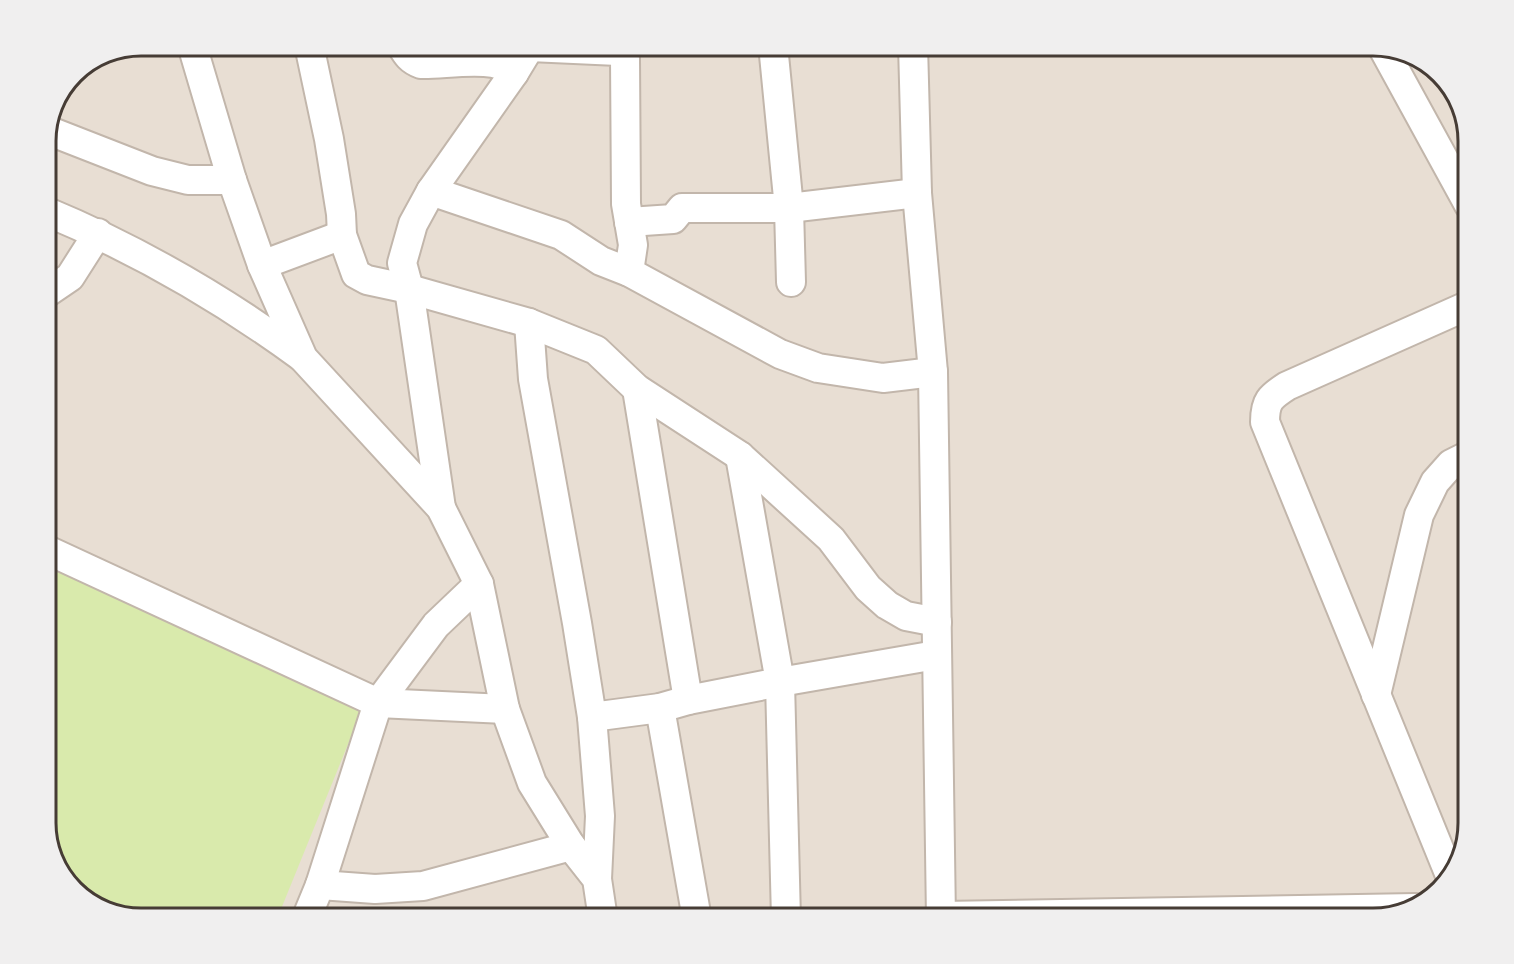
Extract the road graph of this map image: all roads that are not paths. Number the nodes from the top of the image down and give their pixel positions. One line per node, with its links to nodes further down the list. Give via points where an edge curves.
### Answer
1 (195, 56): 12 (street)
2 (311, 56): 19 (street, via 329,139)
3 (408, 56): 9 (street, via 421,64 489,62)
4 (524, 56): 9 (street)
5 (624, 56): 17 (street)
6 (774, 56): 15 (street)
7 (914, 56): 14 (street)
8 (1389, 57): 11 (street)
9 (514, 73): 13 (street)
10 (56, 134): 12 (street, via 152,171 189,180)
11 (1458, 164)
12 (232, 180): 20 (street)
13 (431, 191): 21 (street, via 561,236 601,261); 24 (street, via 413,224 402,263)
14 (917, 193): 15 (street); 28 (street)
15 (789, 208): 17 (street, via 682,208 673,219); 22 (street)
16 (56, 216): 18 (street)
17 (629, 222): 21 (street, via 633,245)
18 (98, 233): 23 (street, via 70,277); 27 (street, via 208,292)
19 (342, 236): 20 (street); 24 (street, via 356,274)
20 (262, 265): 27 (street)
21 (629, 272): 28 (street, via 780,354 818,368 883,378)
22 (791, 282)
23 (56, 287)
24 (409, 289): 26 (street); 32 (street)
25 (1458, 310): 38 (street, via 1287,386 1270,397 1265,409 1265,422)
26 (529, 323): 29 (street, via 596,350); 43 (street, via 533,379)
27 (303, 358): 32 (street)
28 (933, 372): 35 (street)
29 (637, 389): 30 (street); 39 (street)
30 (740, 456): 35 (street, via 831,539 868,588 887,605 906,616); 37 (street)
31 (1458, 460): 38 (street, via 1435,482 1419,515)
32 (441, 508): 34 (street)
33 (56, 554): 40 (street)
34 (478, 584): 40 (street, via 429,633); 42 (street)
35 (937, 622): 36 (street)
36 (936, 655): 37 (street); 52 (street)
37 (780, 682): 39 (street); 51 (street)
38 (1376, 695): 45 (street)
39 (688, 700): 41 (street)
40 (378, 703): 42 (street); 47 (street)
41 (660, 708): 43 (street); 50 (street)
42 (505, 709): 44 (street, via 532,783)
43 (592, 717): 46 (street, via 600,816)
44 (571, 846): 46 (street); 47 (street, via 423,886 375,889)
45 (1446, 867)
46 (597, 879): 49 (street)
47 (320, 885): 48 (street)
48 (311, 908)
49 (601, 908)
50 (695, 908)
51 (786, 908)
52 (941, 908)

